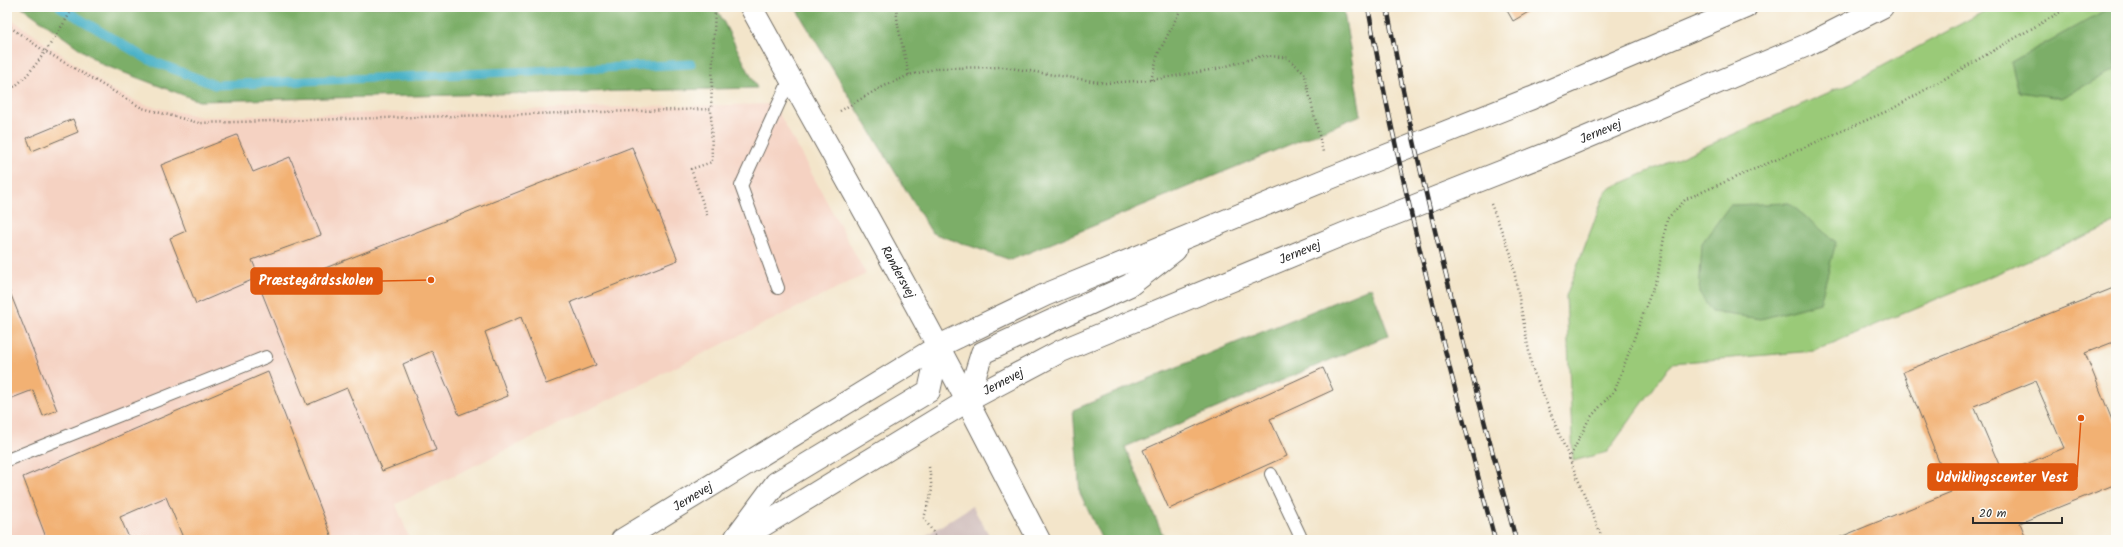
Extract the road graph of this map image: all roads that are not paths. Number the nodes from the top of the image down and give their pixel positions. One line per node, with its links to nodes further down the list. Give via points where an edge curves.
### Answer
1 (751, 7): 4 (main road, Randersvej)
2 (1746, 7): 5 (main road, Jernevej, via 1532,98)
3 (1882, 7): 9 (main road, Jernevej, via 1807,45 1061,351)
4 (790, 80): 6 (lane, via 740,186); 7 (main road, Randersvej)
5 (1196, 233): 7 (main road, Jernevej, via 1045,295); 9 (main road, via 1130,285 982,353)
6 (778, 288)
7 (939, 346): 9 (main road, Randersvej); 12 (main road, Jernevej); 13 (main road, via 929,391 776,483)
8 (266, 357): 10 (lane)
9 (967, 401): 14 (main road, Jernevej); 15 (main road, Randersvej)
10 (7, 460)
11 (1271, 474): 16 (lane)
12 (622, 540)
13 (734, 540)
14 (739, 540)
15 (1039, 540)
16 (1302, 540)

